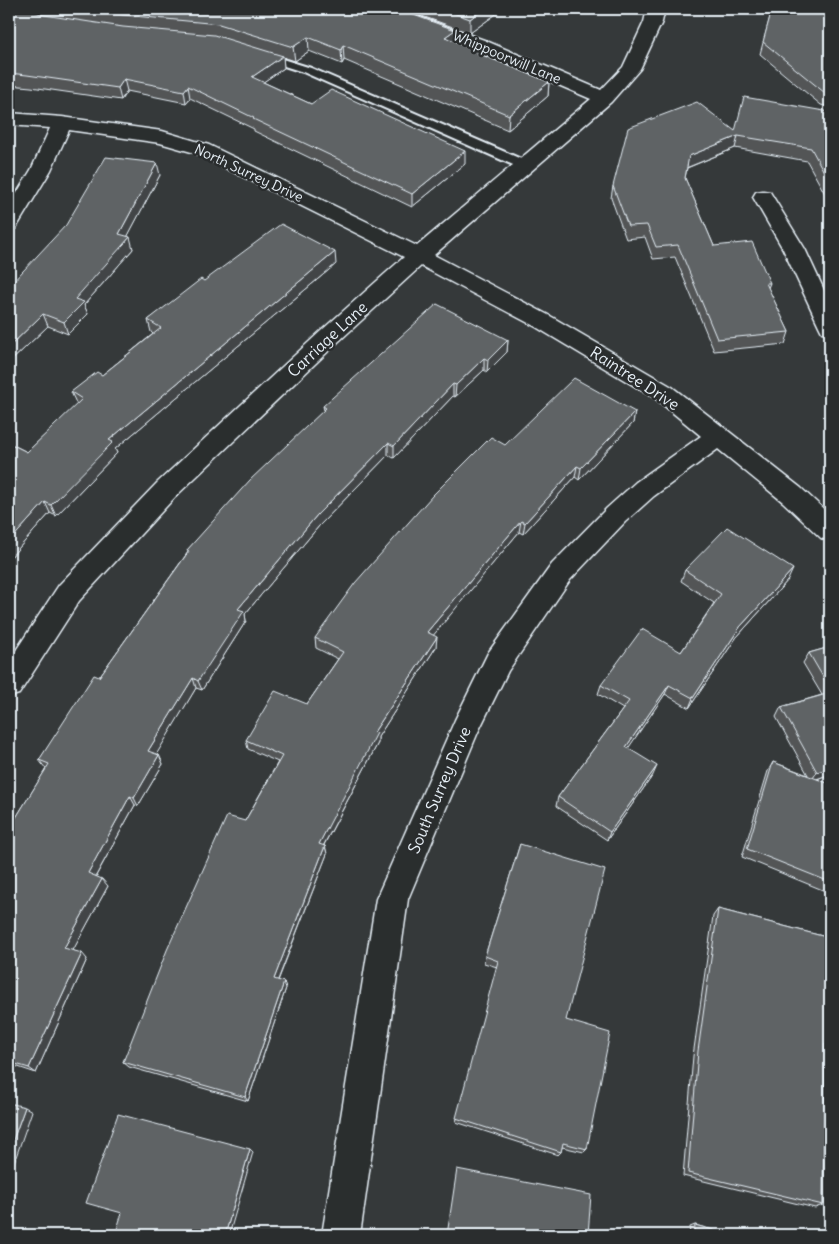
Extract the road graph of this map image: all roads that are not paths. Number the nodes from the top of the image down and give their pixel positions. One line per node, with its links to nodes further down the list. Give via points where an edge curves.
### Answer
1 (381, 9): 4 (street, Whippoorwill Lane, via 478,44)
2 (656, 9): 4 (street, Carriage Lane, via 632,69)
3 (253, 53): 7 (lane, via 307,70)
4 (604, 98): 7 (street, Carriage Lane)
5 (9, 119): 6 (street, North Surrey Drive)
6 (62, 123): 9 (street, via 41,170); 10 (street, North Surrey Drive, via 162,137 202,149)
7 (524, 165): 10 (street, Carriage Lane)
8 (763, 197): 11 (street, via 794,249)
9 (9, 223)
10 (419, 256): 12 (street, Raintree Drive, via 630,372 664,393); 14 (street, Carriage Lane, via 167,489 69,593)
11 (830, 326)
12 (717, 437): 13 (street, Raintree Drive, via 792,495); 15 (street, South Surrey Drive, via 616,515 561,572 498,662 465,729 392,899)
13 (830, 531)
14 (9, 686)
15 (341, 1235)

